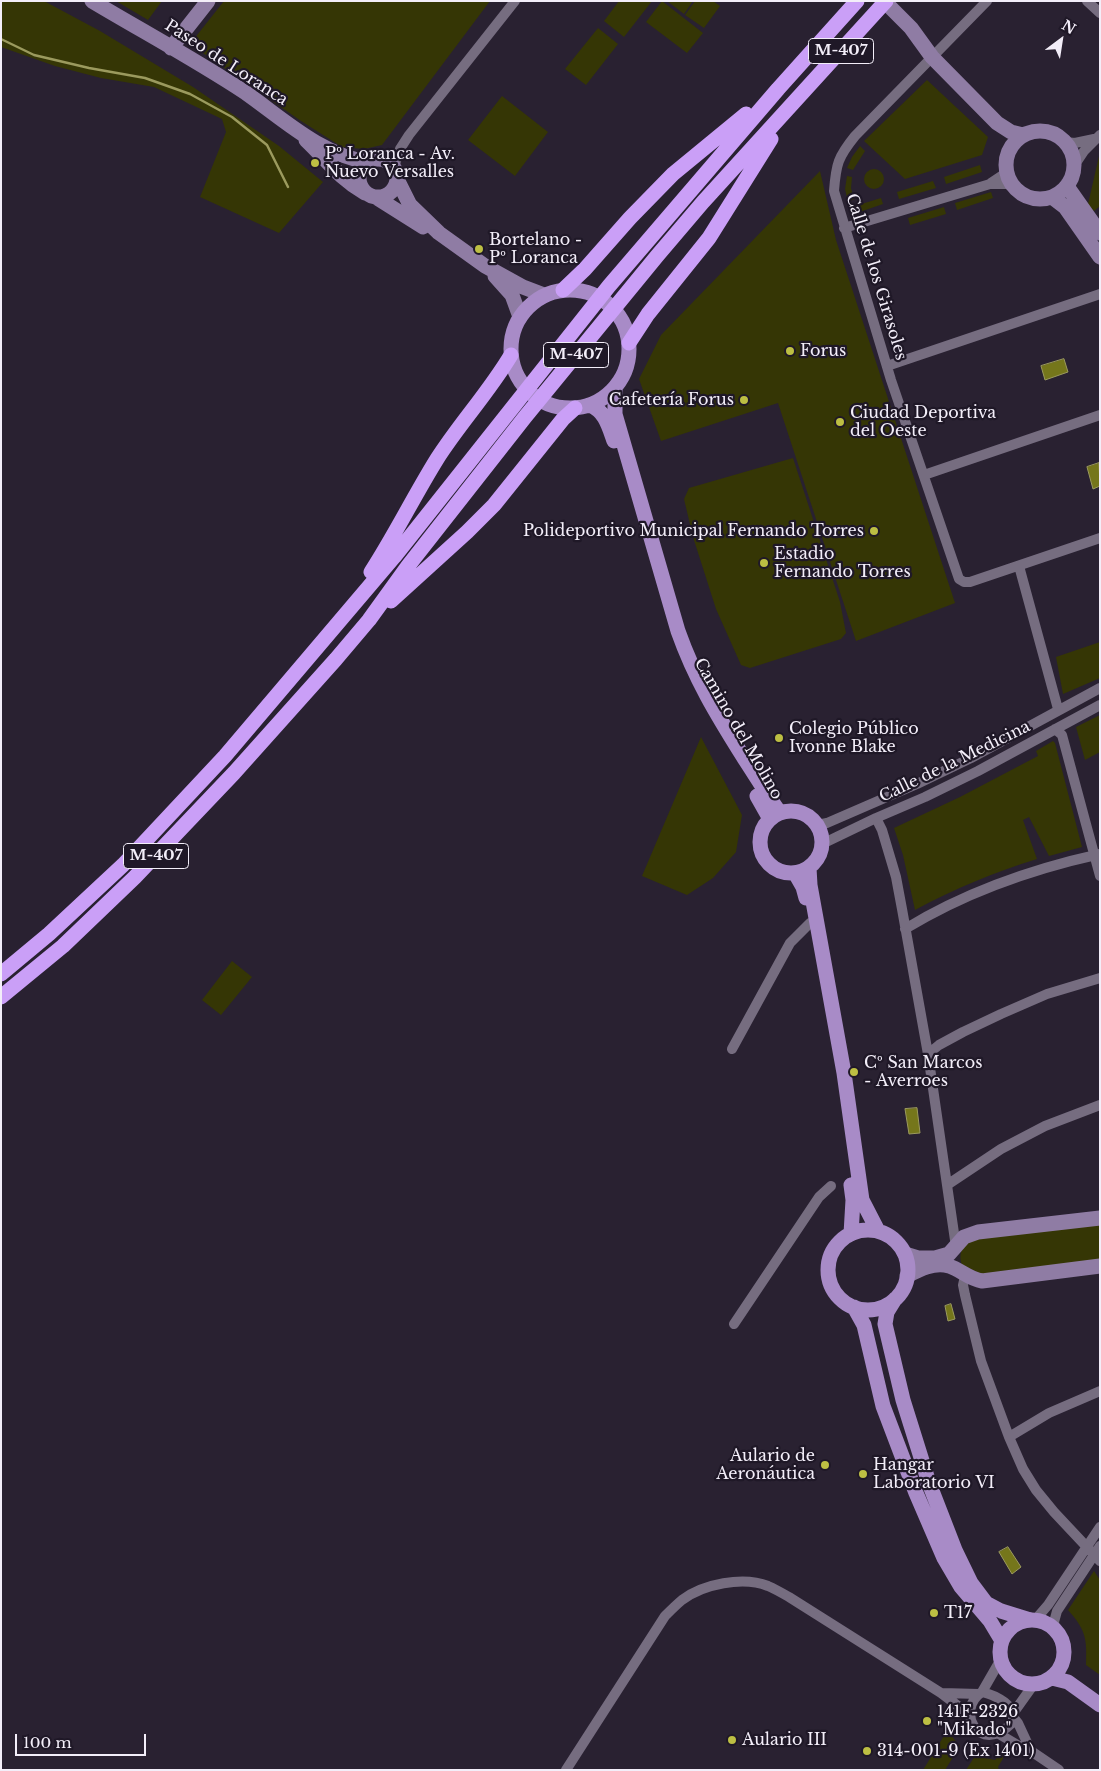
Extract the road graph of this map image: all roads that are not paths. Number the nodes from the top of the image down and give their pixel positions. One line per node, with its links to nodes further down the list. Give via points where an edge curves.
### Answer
1 (92, 1): 9 (street, Paseo de Loranca)
2 (208, 1): 9 (street)
3 (515, 1): 22 (street, via 409,135 400,149)
4 (857, 1): 11 (highway, M-407)
5 (885, 1): 10 (street, via 911,28); 12 (highway, M-407)
6 (988, 1): 10 (street, Calle de los Girasoles)
7 (1087, 1): 8 (street)
8 (1100, 13)
9 (171, 48): 14 (street, Paseo de Loranca)
10 (932, 57): 13 (street); 28 (street, Calle de los Girasoles, via 842,153 834,191)
11 (778, 89): 33 (highway, via 770,92 673,174); 46 (highway, M-407, via 609,286)
12 (796, 101): 37 (highway, via 793,111 764,149 709,238 648,314); 47 (highway, M-407, via 657,256 408,566)
13 (997, 123): 15 (street); 18 (street, via 1005,133)
14 (290, 125): 19 (street, Paseo de Loranca, via 331,150); 26 (street, Paseo de Loranca, via 351,185)
15 (1023, 135): 17 (street, via 1046,131); 18 (street)
16 (1097, 137): 17 (street); 20 (street)
17 (1066, 142): 20 (street)
18 (1009, 150): 21 (street)
19 (368, 162): 22 (street, via 385,160); 26 (street, via 360,171 359,178 362,189)
20 (1074, 166): 24 (street)
21 (1006, 168): 23 (street, via 1003,175); 25 (street)
22 (395, 173): 26 (street, via 396,186 392,192 383,197); 29 (street, Paseo de Loranca, via 410,205)
23 (990, 184): 25 (street, via 1008,184); 28 (street)
24 (1068, 184): 27 (street); 30 (street)
25 (1015, 188): 27 (street, via 1038,199)
26 (372, 196): 29 (street, Paseo de Loranca)
27 (1052, 197): 31 (street, via 1065,207)
28 (844, 228): 39 (street, Calle de los Girasoles)
29 (439, 233): 32 (street, Paseo de Loranca)
30 (1100, 233)
31 (1100, 257)
32 (485, 266): 35 (street, Paseo de Loranca); 36 (street, Paseo de Loranca, via 512,295)
33 (563, 290): 35 (main road); 37 (main road, via 580,290 598,296 616,311)
34 (1100, 294): 39 (street)
35 (544, 295): 36 (main road)
36 (520, 317): 38 (main road, via 511,339)
37 (630, 343): 40 (main road, via 624,374)
38 (511, 355): 41 (main road, via 521,382 532,394 546,403); 46 (highway, via 437,459 391,541 356,594)
39 (887, 366): 43 (street, Calle de los Girasoles)
40 (614, 389): 41 (main road, via 603,399); 52 (main road, Camino del Molino, via 615,414 688,660 712,708 768,796)
41 (576, 407): 47 (highway, via 494,505); 52 (main road, Camino del Molino, via 594,407 603,414 617,447 680,663 696,697)
42 (1100, 414): 43 (street)
43 (924, 475): 45 (street, Calle de los Girasoles, via 959,579 970,582)
44 (1100, 538): 45 (street)
45 (1018, 566): 50 (street)
46 (353, 606): 61 (highway, M-407, via 225,756 167,818 50,934)
47 (369, 620): 63 (highway, M-407, via 234,773 135,878 63,946)
48 (1100, 688): 50 (street)
49 (1100, 705): 51 (street, Calle de la Medicina)
50 (1058, 709): 54 (street, via 917,784)
51 (1055, 729): 53 (street, Calle de la Medicina, via 934,793); 56 (street, via 1062,735)
52 (775, 816): 54 (main road, via 790,811 801,812); 57 (main road, via 762,829 763,855 771,866 782,872)
53 (876, 818): 55 (street, Calle de la Medicina); 60 (street, via 896,878)
54 (817, 825): 55 (main road)
55 (822, 844): 57 (main road, via 817,859)
56 (1097, 855): 58 (street); 60 (street, via 1028,873 944,908)
57 (802, 870): 59 (main road); 70 (main road, via 810,884 844,1073 862,1200)
58 (1100, 876)
59 (810, 923): 64 (street, via 790,943); 71 (main road, via 836,1074 853,1200)
60 (906, 929): 65 (street)
61 (1, 974)
62 (1100, 978): 65 (street, via 1047,994 1001,1014)
63 (1, 997)
64 (732, 1049)
65 (928, 1054): 67 (street)
66 (1100, 1105): 67 (street, via 1045,1126 1001,1149)
67 (947, 1185): 72 (street)
68 (831, 1186): 79 (street, via 819,1197)
69 (1100, 1218): 72 (street, via 978,1232 964,1237)
70 (878, 1231): 71 (main road, via 864,1230); 73 (main road, via 889,1236)
71 (851, 1234): 78 (main road, via 835,1246 828,1275 837,1294)
72 (956, 1247): 73 (street, via 949,1254 935,1258); 76 (street, via 956,1264)
73 (904, 1254): 75 (main road)
74 (1100, 1266): 76 (street, via 982,1281)
75 (907, 1276): 76 (street, via 921,1268 937,1265 950,1266); 77 (main road)
76 (966, 1276): 81 (street, via 965,1295 981,1361)
77 (895, 1299): 78 (main road, via 883,1307 868,1310); 85 (main road, via 887,1312 885,1324 903,1400 929,1483 955,1550 986,1603)
78 (854, 1307): 87 (main road, via 864,1325 884,1406 944,1558)
79 (734, 1324)
80 (1100, 1391): 81 (street, via 1048,1413)
81 (1009, 1437): 83 (street, via 1036,1490)
82 (1100, 1528): 83 (street)
83 (1086, 1546): 84 (street); 85 (street, via 1048,1605)
84 (1098, 1554): 86 (street, via 1057,1611)
85 (1032, 1620): 86 (main road, via 1042,1621); 87 (main road, via 1012,1626)
86 (1055, 1629): 89 (main road, via 1064,1643)
87 (1002, 1642): 88 (main road)
88 (1001, 1660): 91 (main road, via 1013,1678); 93 (street)
89 (1064, 1660): 90 (main road); 94 (main road, via 1074,1674)
90 (1052, 1678): 91 (main road); 95 (main road, via 1068,1682)
91 (1034, 1684): 97 (street)
92 (941, 1693): 93 (street); 96 (street); 100 (street, via 767,1586 753,1582 722,1584 704,1588 682,1600 665,1616)
93 (980, 1693): 96 (street, via 970,1708); 97 (street, via 989,1693 1011,1708)
94 (1100, 1694)
95 (1100, 1705)
96 (970, 1714): 98 (street, via 978,1731)
97 (1014, 1715): 98 (street, via 1012,1723); 99 (street)
98 (999, 1734): 99 (street)
99 (1032, 1751): 101 (street)
100 (566, 1770)
101 (1059, 1770)

